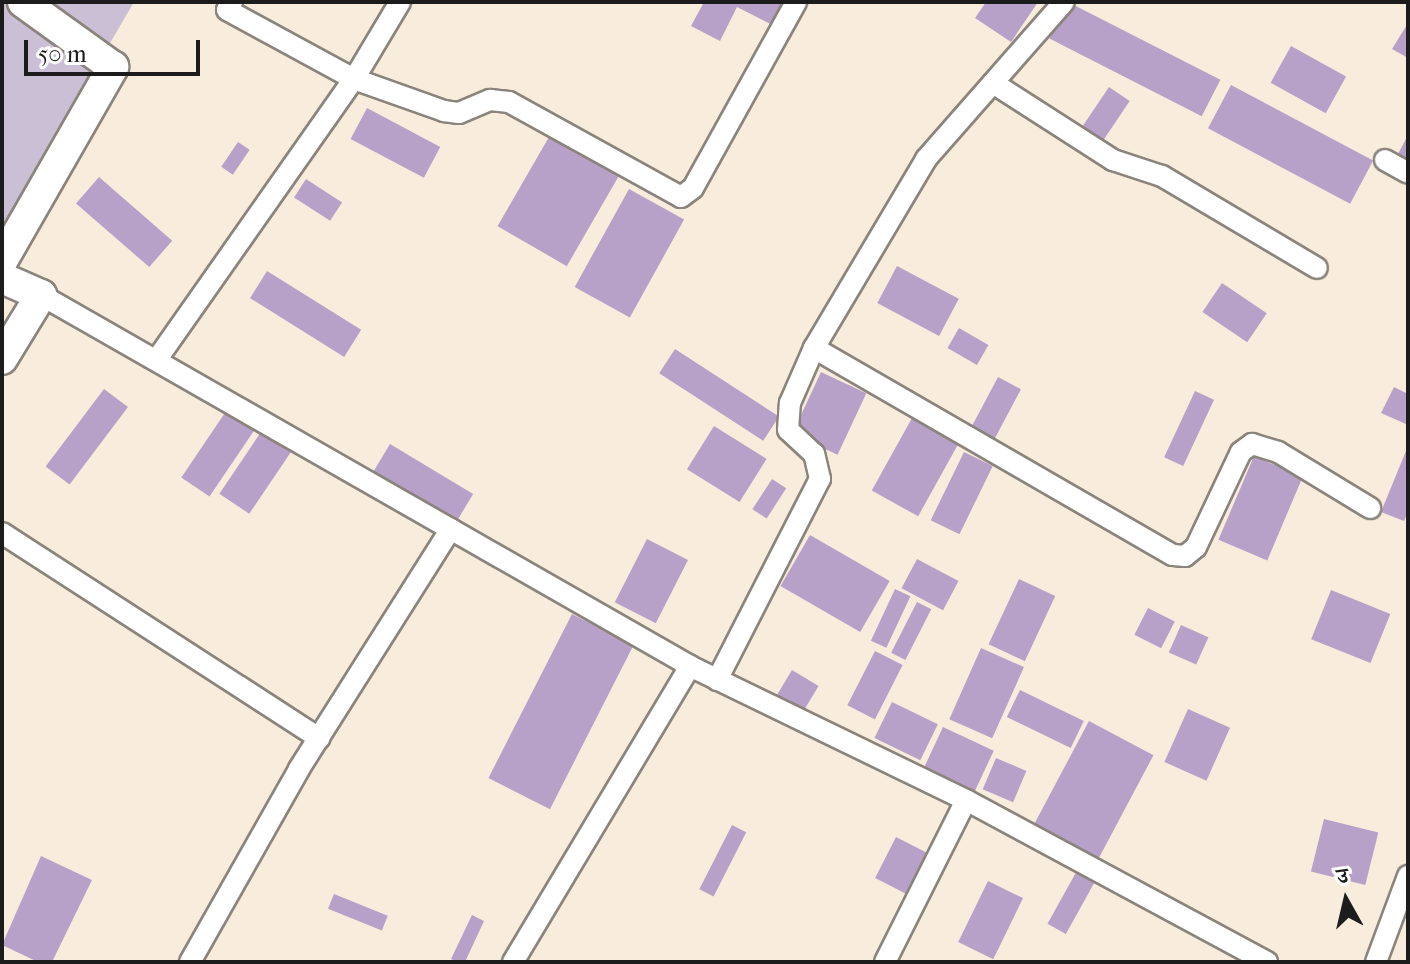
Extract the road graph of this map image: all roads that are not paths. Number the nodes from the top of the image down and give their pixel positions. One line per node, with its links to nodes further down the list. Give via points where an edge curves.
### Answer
1 (23, 2): 10 (street, via 113,67)
2 (232, 2): 6 (street, via 227,10)
3 (400, 2): 6 (street)
4 (796, 2): 6 (street, via 693,188 681,197 509,102 490,100 459,113 444,111)
5 (1064, 2): 7 (street)
6 (354, 79): 16 (street)
7 (993, 83): 11 (street, via 1113,160 1162,176); 14 (street, via 926,159)
8 (1385, 160): 9 (street)
9 (1408, 173)
10 (2, 261)
11 (1317, 268)
12 (2, 278): 13 (street)
13 (41, 295): 15 (street); 16 (street)
14 (814, 348): 17 (street, via 1173,555 1185,556 1196,547 1241,452 1252,444 1278,452); 21 (street, via 790,403 788,430 814,454 820,479)
15 (2, 359)
16 (157, 359): 18 (street)
17 (1370, 508)
18 (451, 529): 20 (street); 22 (street)
19 (2, 533): 22 (street)
20 (690, 666): 21 (street); 26 (street)
21 (717, 680): 23 (street)
22 (319, 738): 25 (street)
23 (966, 800): 27 (street); 28 (street)
24 (1408, 876): 29 (street)
25 (190, 962)
26 (513, 962)
27 (885, 962)
28 (1267, 962)
29 (1376, 962)

